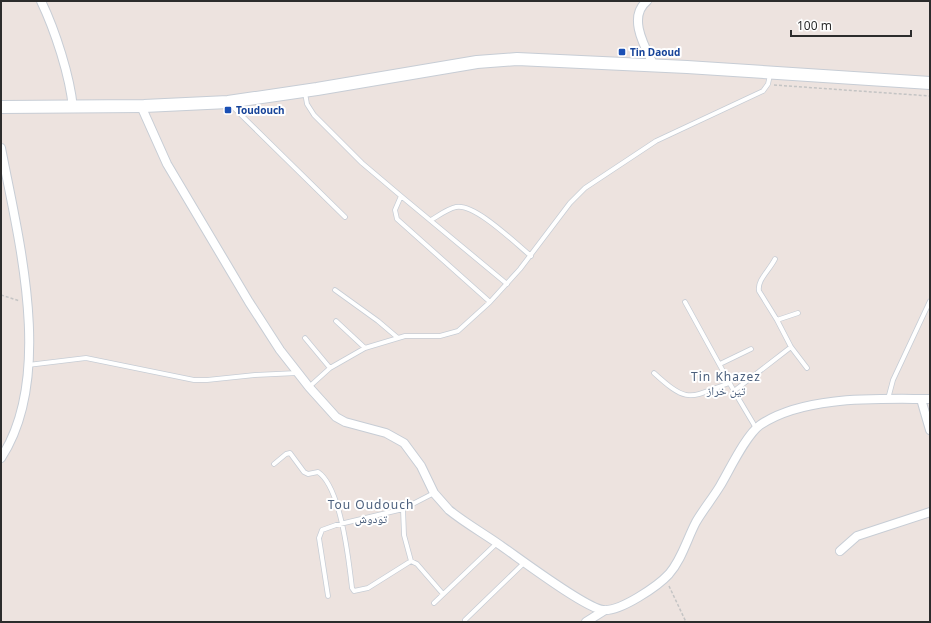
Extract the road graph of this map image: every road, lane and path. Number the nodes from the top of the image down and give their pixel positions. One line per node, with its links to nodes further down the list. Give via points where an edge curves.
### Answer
1 (41, 1): 11 (street, via 65,68)
2 (647, 1): 3 (street, via 639,10 638,21)
3 (654, 66): 4 (main road); 6 (main road, via 517,59 488,61)
4 (769, 78): 5 (main road); 7 (path); 16 (lane, via 766,88 756,95 656,141 585,188 570,203)
5 (930, 83)
6 (306, 90): 8 (main road); 13 (lane, via 307,104 314,115 374,174)
7 (930, 96)
8 (228, 102): 9 (main road); 14 (lane)
9 (141, 106): 11 (main road); 37 (street, via 158,146 186,196 249,302)
10 (1, 107): 11 (main road)
11 (73, 108)
12 (1, 148): 24 (street, via 22,259)
13 (401, 196): 15 (lane); 22 (lane, via 394,210 397,219)
14 (345, 217)
15 (431, 220): 16 (lane, via 452,208 466,208 491,223); 18 (lane)
16 (531, 256): 18 (lane)
17 (775, 259): 26 (lane, via 758,286)
18 (507, 284): 22 (lane)
19 (336, 290): 29 (lane)
20 (1, 294): 24 (path)
21 (930, 301): 42 (lane, via 893,380)
22 (490, 302): 29 (lane, via 466,325 452,334 421,334)
23 (685, 302): 33 (lane)
24 (27, 304): 34 (street)
25 (798, 313): 26 (lane)
26 (777, 320): 30 (lane)
27 (336, 321): 31 (lane)
28 (305, 338): 35 (lane)
29 (398, 338): 31 (lane)
30 (791, 347): 36 (lane); 41 (lane)
31 (366, 348): 35 (lane)
32 (751, 349): 33 (lane)
33 (720, 364): 39 (lane)
34 (28, 365): 37 (lane, via 86,358 194,380); 46 (street, via 16,429)
35 (330, 368): 40 (lane)
36 (807, 368)
37 (298, 373): 40 (street)
38 (654, 373): 39 (lane, via 676,391 688,397)
39 (729, 383): 41 (lane)
40 (309, 387): 48 (street, via 330,412 345,422 386,434 404,443 422,466)
41 (734, 391): 44 (lane)
42 (888, 399): 43 (street); 44 (street, via 825,402 783,414)
43 (926, 399): 45 (street)
44 (756, 428): 56 (street, via 700,516 678,561)
45 (930, 430)
46 (1, 458)
47 (274, 464): 51 (lane, via 289,453 304,472 320,472)
48 (434, 493): 49 (lane); 52 (street, via 454,514)
49 (403, 509): 51 (lane); 54 (lane, via 404,535)
50 (930, 512): 53 (street, via 857,536)
51 (342, 523): 54 (lane, via 354,591 368,588); 58 (lane, via 324,529 319,536)
52 (498, 543): 55 (street); 57 (lane)
53 (840, 551)
54 (411, 561): 57 (lane, via 417,564)
55 (525, 562): 60 (street, via 584,602); 61 (lane)
56 (666, 578): 60 (street, via 636,598); 63 (path)
57 (443, 594): 59 (lane)
58 (328, 596)
59 (434, 603)
60 (605, 610): 62 (street)
61 (465, 620)
62 (586, 622)
63 (686, 622)

